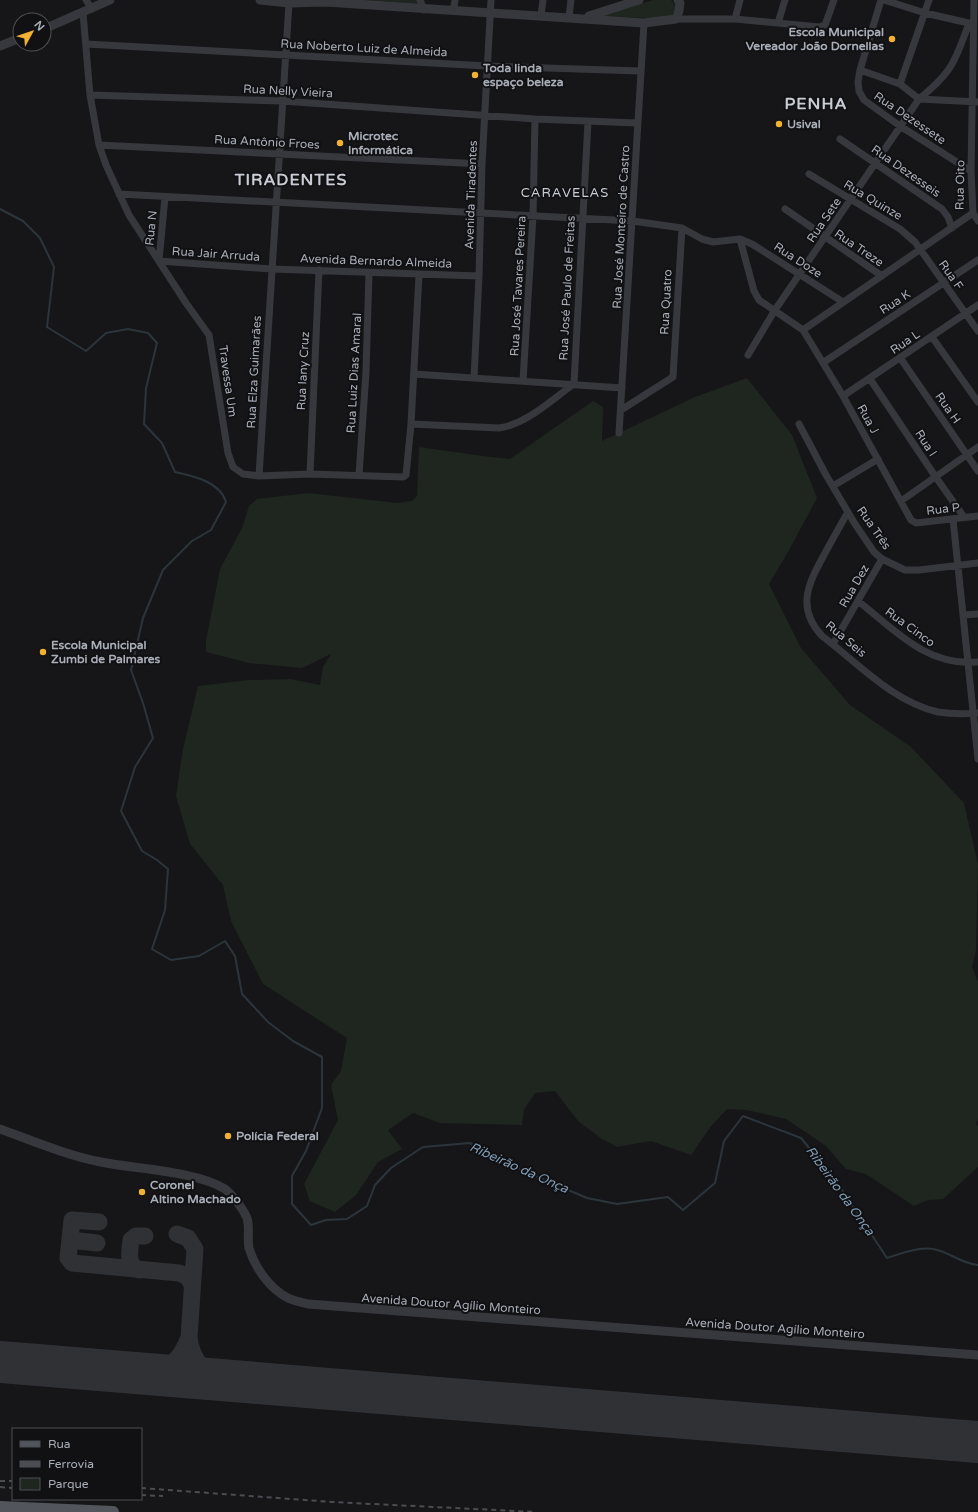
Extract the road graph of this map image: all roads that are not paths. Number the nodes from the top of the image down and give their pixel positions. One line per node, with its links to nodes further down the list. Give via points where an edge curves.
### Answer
1 (86, 0): 19 (street)
2 (109, 0): 19 (street)
3 (260, 0): 17 (street)
4 (455, 0): 20 (street)
5 (491, 0): 23 (street)
6 (543, 0): 24 (street)
7 (571, 0): 25 (street)
8 (639, 0): 26 (street)
9 (678, 0): 28 (street, via 680,3)
10 (740, 0): 27 (street)
11 (785, 0): 30 (street)
12 (834, 0): 30 (street, via 825,25 819,27)
13 (883, 0): 22 (street); 38 (street)
14 (929, 0): 22 (street)
15 (974, 0): 31 (street, Rua Oito)
16 (328, 1): 17 (street); 18 (street)
17 (289, 3): 36 (street, Rua Elza Guimarães)
18 (422, 4): 20 (street)
19 (92, 8): 21 (street)
20 (453, 11): 23 (street)
21 (83, 13): 32 (street); 34 (street, Travessa Um)
22 (925, 13): 31 (street); 40 (street)
23 (489, 14): 24 (street); 37 (street, Avenida Tiradentes)
24 (541, 15): 25 (street)
25 (569, 16): 26 (street)
26 (584, 18): 29 (street)
27 (735, 18): 28 (street); 30 (street)
28 (676, 19): 29 (street)
29 (644, 23): 39 (street, Rua José Monteiro de Castro)
30 (778, 23)
31 (971, 24): 42 (street, via 950,70); 44 (street, Rua Oito)
32 (52, 26)
33 (12, 41): 35 (street)
34 (86, 44): 36 (street, Rua Noberto Luiz de Almeida); 41 (street, Travessa Um)
35 (0, 46)
36 (285, 55): 37 (street, Rua Noberto Luiz de Almeida); 43 (street, Rua Elza Guimarães)
37 (487, 66): 39 (street, Rua Noberto Luiz de Almeida); 45 (street, Avenida Tiradentes)
38 (860, 70): 40 (street); 49 (street, Rua Dezessete, via 859,91 864,100)
39 (640, 71): 48 (street, Rua José Monteiro de Castro)
40 (900, 84): 42 (street)
41 (90, 95): 43 (street, Rua Nelly Vieira); 51 (street, Travessa Um)
42 (919, 99): 44 (street); 49 (street, Rua Sete)
43 (282, 101): 45 (street, Rua Nelly Vieira); 52 (street, Rua Elza Guimarães)
44 (975, 102): 55 (street, Rua Oito)
45 (484, 115): 46 (street, Rua Nelly Vieira); 54 (street, Avenida Tiradentes)
46 (535, 119): 47 (street, Rua Nelly Vieira); 64 (street, Rua José Tavares Pereira)
47 (588, 122): 48 (street, Rua Nelly Vieira); 65 (street, Rua José Paulo de Freitas)
48 (637, 123): 66 (street, Rua José Monteiro de Castro)
49 (900, 126): 53 (street, Rua Sete); 55 (street, Rua Dezessete)
50 (840, 139): 53 (street, Rua Dezesseis)
51 (99, 145): 52 (street, Rua Antônio Froes); 57 (street, Travessa Um)
52 (279, 154): 54 (street, Rua Antônio Froes); 60 (street, Rua Elza Guimarães)
53 (876, 163): 59 (street, Rua Sete); 69 (street, Rua Dezesseis, via 942,209)
54 (482, 164): 63 (street, Avenida Tiradentes)
55 (971, 171): 62 (street, Rua Oito)
56 (809, 174): 59 (street, Rua Quinze)
57 (119, 194): 58 (street); 74 (street, Travessa Um, via 128,215)
58 (165, 197): 60 (street); 74 (street, Rua N)
59 (851, 199): 70 (street, Rua Sete); 72 (street, Rua Quinze, via 900,229)
60 (276, 202): 63 (street); 75 (street, Rua Elza Guimarães)
61 (785, 209): 70 (street, Rua Treze)
62 (973, 213): 67 (street); 69 (street, Rua Oito)
63 (481, 214): 64 (street); 80 (street, Avenida Tiradentes)
64 (533, 216): 65 (street); 96 (street, Rua José Tavares Pereira)
65 (582, 219): 66 (street); 97 (street, Rua José Paulo de Freitas)
66 (633, 221): 68 (street); 98 (street, Rua José Monteiro de Castro)
67 (978, 221)
68 (682, 228): 71 (street, via 713,242); 101 (street, Rua Quatro, via 673,378)
69 (952, 228): 72 (street, Rua Oito)
70 (825, 238): 78 (street, Rua Sete); 81 (street, Rua Treze)
71 (740, 239): 78 (street, Rua Doze); 85 (street, via 754,291 759,300)
72 (921, 250): 81 (street, Rua Oito); 82 (street, Rua F)
73 (978, 260): 82 (street, Rua K)
74 (159, 261): 75 (street, Rua Jair Arruda); 111 (street, Travessa Um, via 209,335 229,460 242,474)
75 (271, 269): 76 (street, Avenida Bernardo Almeida); 111 (street, Rua Elza Guimarães)
76 (319, 270): 77 (street, Avenida Bernardo Almeida); 109 (street, Rua Iany Cruz)
77 (369, 273): 79 (street, Avenida Bernardo Almeida); 110 (street, Rua Luiz Dias Amaral)
78 (800, 274): 83 (street, Rua Doze); 85 (street, Rua Sete)
79 (419, 275): 80 (street, Avenida Bernardo Almeida); 93 (street)
80 (480, 276): 94 (street, Avenida Tiradentes)
81 (882, 276): 83 (street, Rua Oito)
82 (943, 283): 86 (street, Rua F); 92 (street, Rua K)
83 (842, 302): 87 (street, Rua Oito)
84 (978, 305): 86 (street, Rua L)
85 (775, 310): 87 (street); 90 (street, Rua Sete)
86 (966, 314): 88 (street, Rua F); 89 (street, Rua L)
87 (804, 330): 92 (street, Rua J)
88 (978, 331)
89 (932, 337): 91 (street, Rua L); 100 (street)
90 (748, 355)
91 (900, 359): 95 (street, Rua L); 106 (street, Rua H)
92 (824, 362): 99 (street, Rua J)
93 (414, 374): 94 (street); 102 (street)
94 (474, 378): 96 (street)
95 (870, 379): 99 (street, Rua L); 112 (street, Rua I)
96 (523, 381): 97 (street)
97 (574, 384): 98 (street); 102 (street, via 532,415 512,426 499,428)
98 (622, 388): 101 (street, Rua José Monteiro de Castro)
99 (843, 396): 107 (street, Rua J)
100 (978, 402)
101 (621, 410): 104 (street, Rua José Monteiro de Castro)
102 (411, 424): 110 (street, Travessa Um, via 406,475)
103 (799, 424): 113 (street, Rua Três)
104 (619, 433)
105 (978, 447): 106 (street)
106 (967, 455): 108 (street, Rua H); 112 (street)
107 (878, 459): 113 (street); 114 (street, Rua J)
108 (978, 471)
109 (310, 474): 110 (street, Travessa Um); 111 (street, Travessa Um)
110 (359, 475)
111 (259, 476)
112 (935, 476): 114 (street); 117 (street, Rua I)
113 (833, 486): 115 (street, Rua Três)
114 (901, 501): 119 (street, Rua J)
115 (848, 512): 120 (street, Rua Três); 126 (street, Rua Seis, via 812,576 807,593 809,614 814,627)
116 (978, 516): 117 (street, Rua P)
117 (964, 517): 118 (street, Rua P)
118 (953, 519): 119 (street, Rua P, via 916,523); 122 (street)
119 (911, 520)
120 (882, 560): 122 (street, Rua Três, via 905,570); 123 (street, Rua Dez)
121 (978, 563): 122 (street, Rua Três)
122 (958, 565): 125 (street)
123 (858, 601): 126 (street, Rua Dez); 128 (street, Rua Cinco, via 925,653 950,662)
124 (978, 614): 125 (street)
125 (963, 616): 128 (street)
126 (833, 644): 129 (street, Rua Seis, via 891,690 911,702 939,712)
127 (978, 662): 128 (street, Rua Cinco)
128 (968, 663): 129 (street)
129 (976, 713): 130 (street)
130 (978, 750): 131 (street)
131 (978, 759)
132 (0, 1129): 133 (street, Avenida Doutor Agílio Monteiro, via 100,1162 214,1183 236,1200 247,1218 249,1248 257,1266 270,1284 287,1298 308,1304)
133 (978, 1355)
134 (0, 1507): 135 (main road)
135 (113, 1512)

